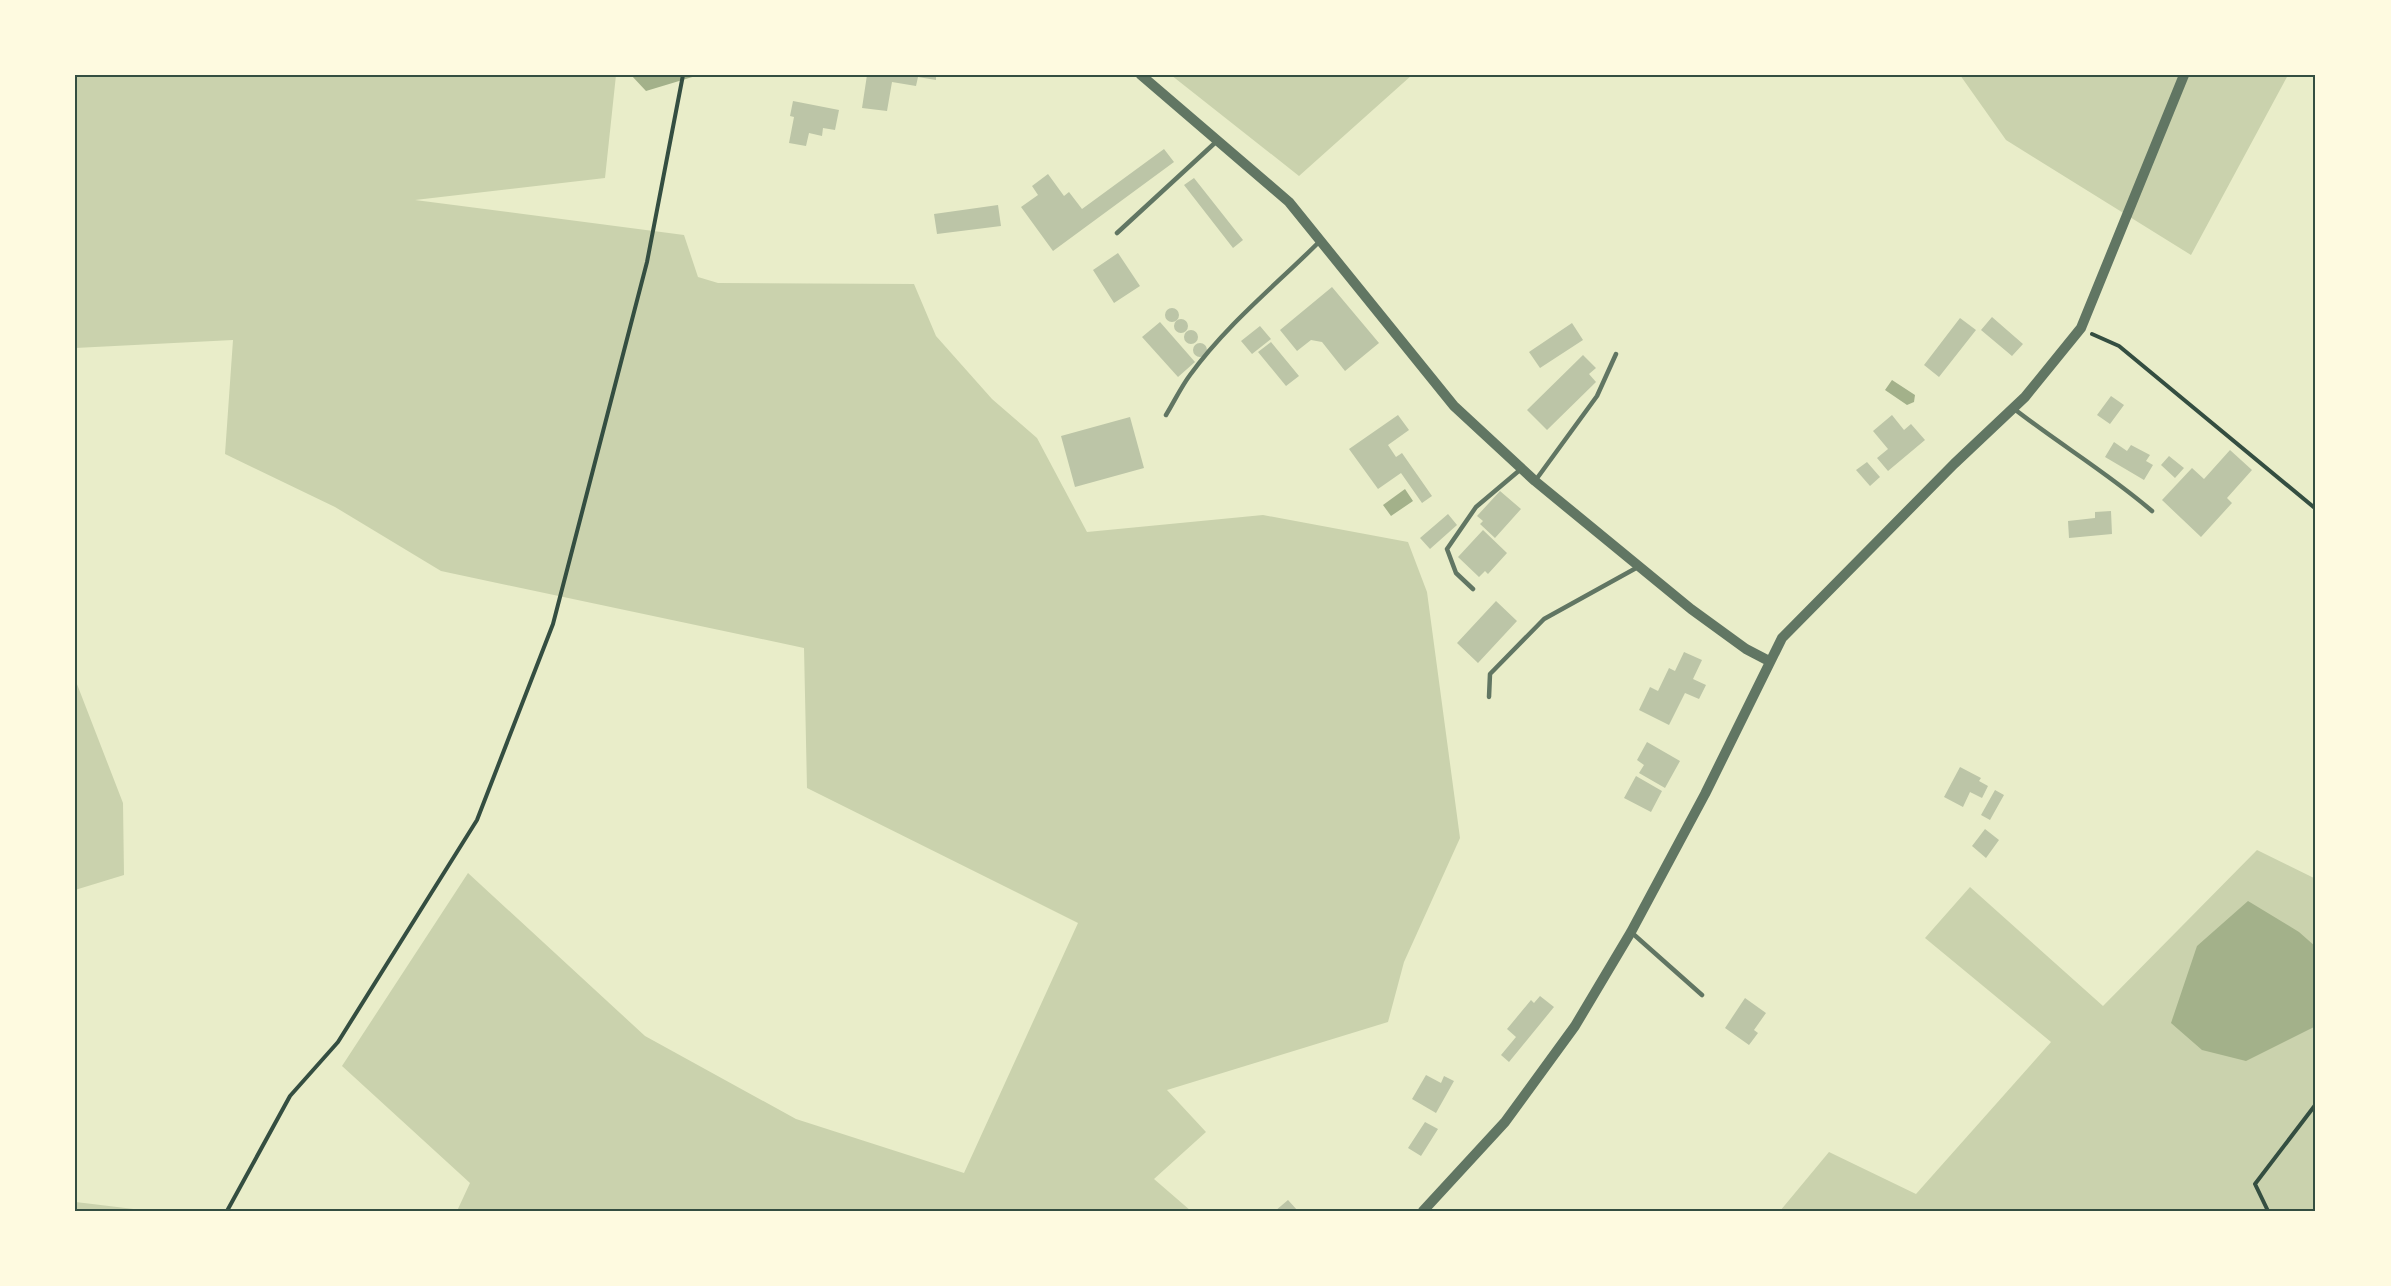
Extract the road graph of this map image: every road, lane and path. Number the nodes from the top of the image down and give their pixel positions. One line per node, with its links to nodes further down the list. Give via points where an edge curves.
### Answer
1 (684, 75): 22 (path, via 647,262 553,624 477,820 338,1042 290,1096)
2 (1141, 75): 4 (street)
3 (2184, 75): 7 (street)
4 (1217, 141): 5 (lane); 6 (street, via 1288,202)
5 (1117, 233)
6 (1320, 241): 10 (lane, via 1217,342); 11 (street, via 1454,406)
7 (2081, 327): 9 (street); 13 (path, via 2119,346)
8 (1616, 354): 12 (lane, via 1592,403)
9 (2013, 408): 14 (lane, via 2069,451 2120,483); 17 (street, via 1782,638)
10 (1166, 415)
11 (1521, 469): 12 (street); 16 (lane, via 1476,507 1447,549 1456,573)
12 (1535, 481): 15 (street)
13 (2316, 509)
14 (2152, 511)
15 (1640, 567): 17 (street, via 1746,649); 18 (lane, via 1544,620 1528,633 1490,674)
16 (1473, 589)
17 (1769, 661): 19 (street, via 1705,794)
18 (1489, 697)
19 (1631, 932): 20 (lane); 23 (street, via 1575,1026 1505,1122)
20 (1702, 995)
21 (2316, 1104): 24 (path, via 2255,1184)
22 (227, 1211)
23 (1423, 1211)
24 (2268, 1211)

